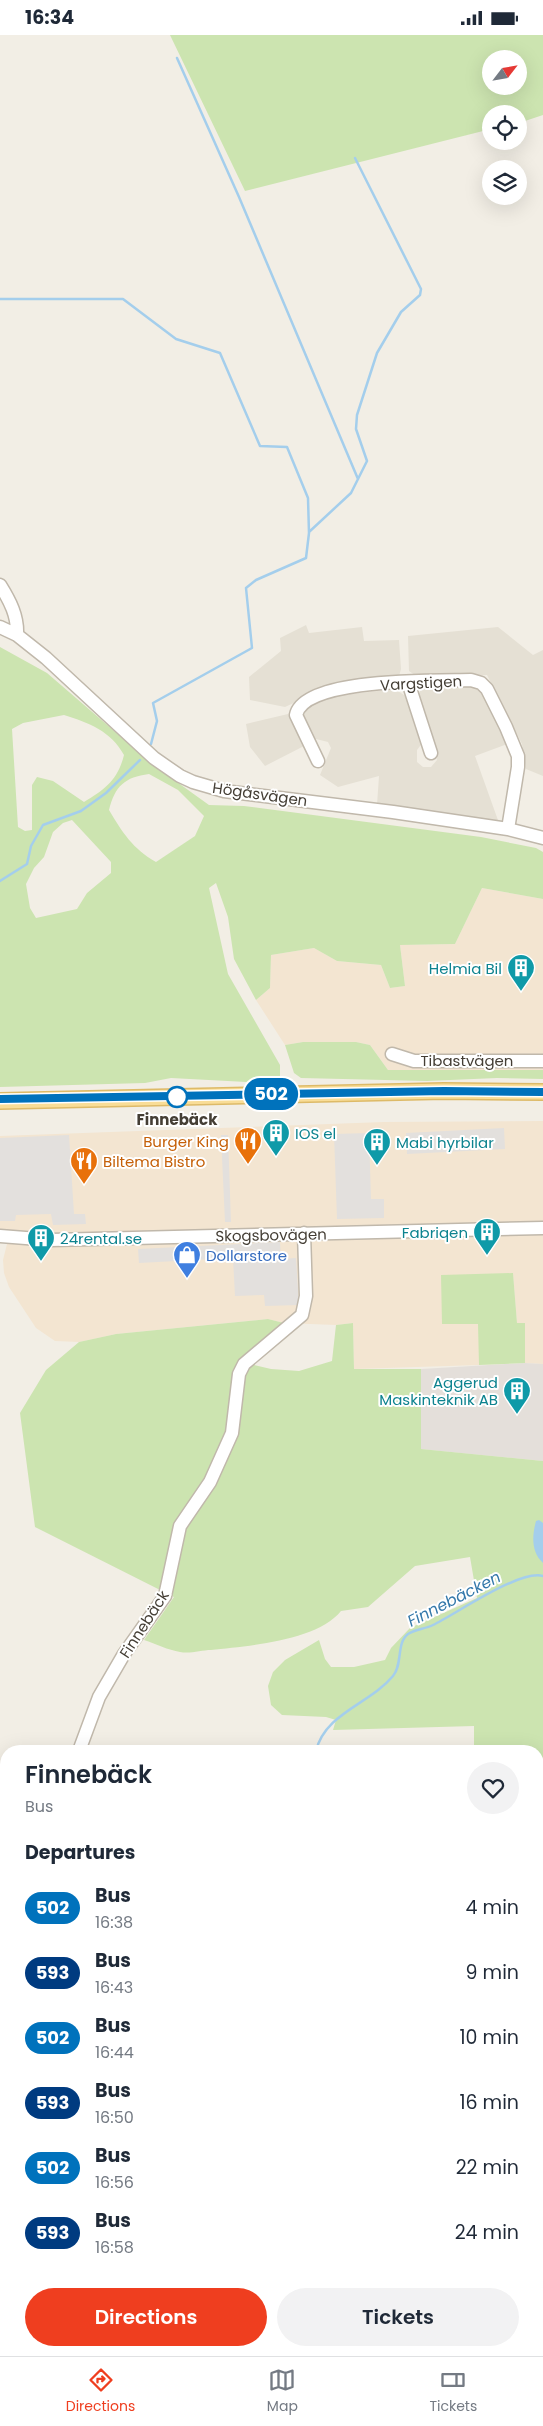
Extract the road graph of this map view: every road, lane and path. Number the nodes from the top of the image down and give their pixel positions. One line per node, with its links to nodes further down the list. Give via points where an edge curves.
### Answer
1 (0, 585): 3 (street, via 12,605)
2 (0, 627): 3 (street, Högåsvägen)
3 (17, 635): 7 (street, Högåsvägen, via 154,757 192,782 224,791)
4 (408, 682): 5 (street); 6 (street, Vargstigen, via 330,690 302,702 298,708 298,723); 7 (street, Vargstigen, via 471,680 487,689 518,756)
5 (431, 753)
6 (318, 761)
7 (508, 829): 8 (street, Högåsvägen)
8 (543, 838)
9 (392, 1054): 10 (street, Tibastvägen, via 414,1061)
10 (543, 1061)
11 (543, 1092): 12 (main road)
12 (0, 1100)
13 (543, 1228): 14 (street, Skogsbovägen)
14 (304, 1233): 15 (street, Skogsbovägen, via 51,1240); 16 (street, Finnebäck, via 306,1296 302,1315 262,1347 241,1369 232,1433 210,1483 180,1526 165,1596 124,1654 99,1697)
15 (0, 1236)
16 (81, 1745)

